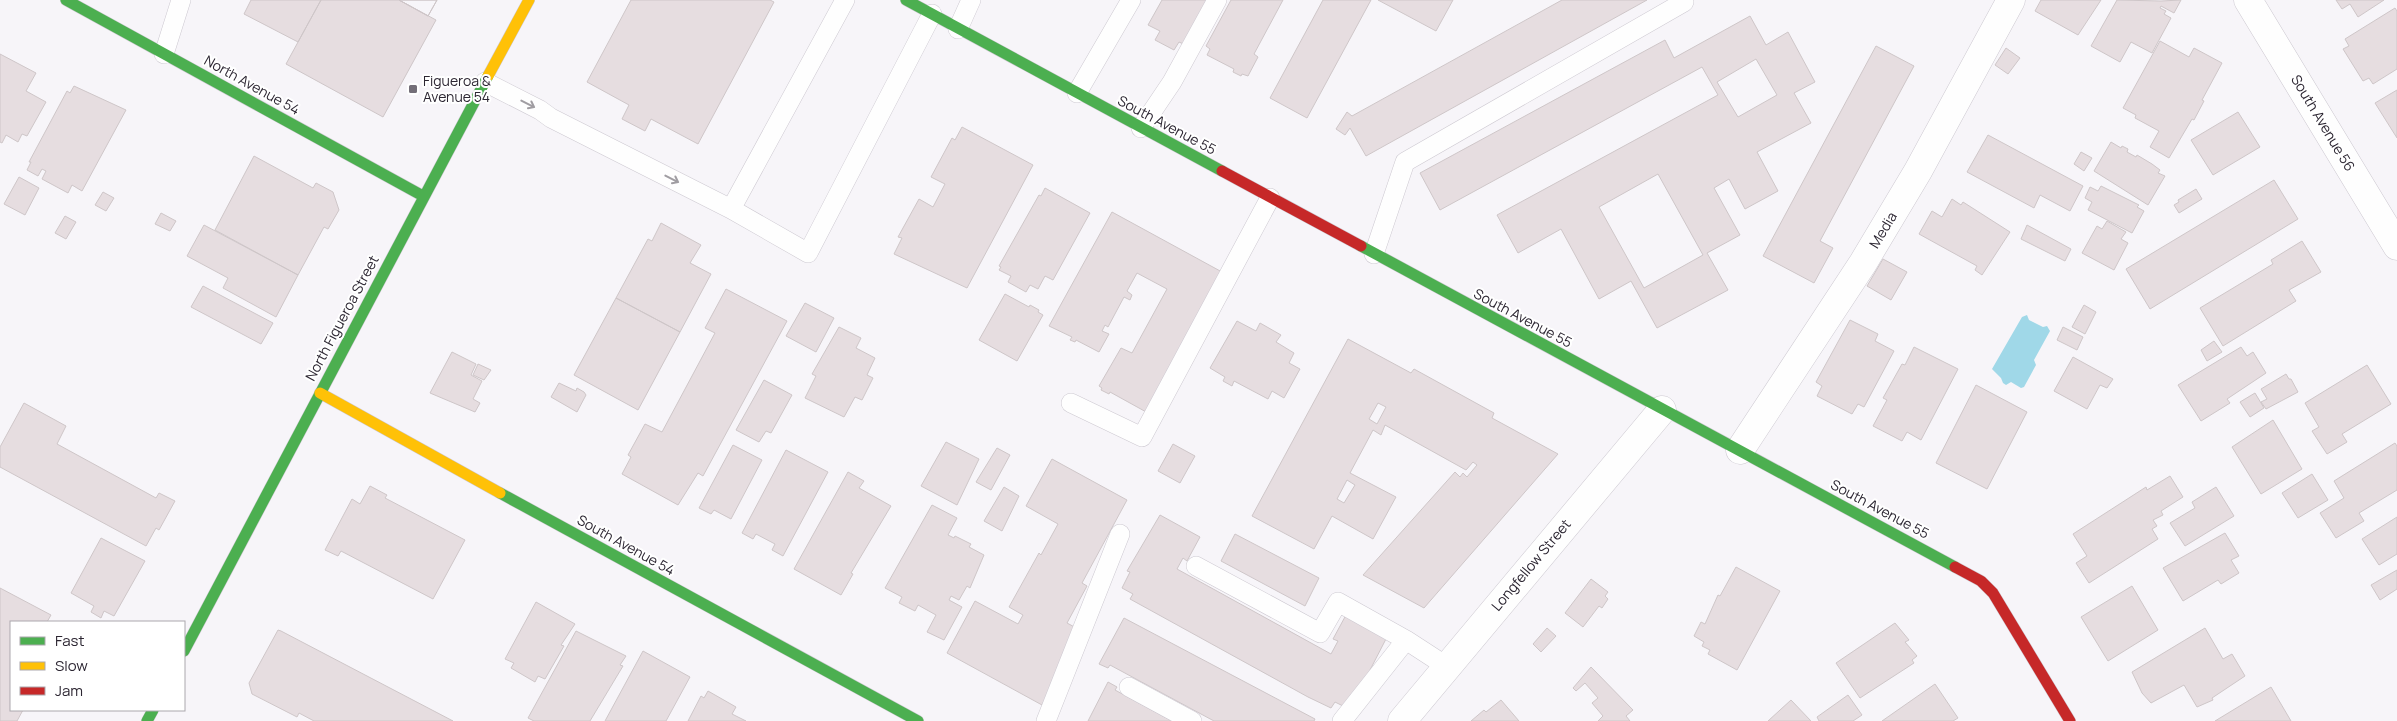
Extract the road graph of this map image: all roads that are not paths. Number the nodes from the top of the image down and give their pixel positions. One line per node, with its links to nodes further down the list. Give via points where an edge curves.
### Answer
1 (66, 0): 14 (street, North Avenue 54)
2 (181, 0): 14 (lane)
3 (529, 0): 15 (street, North Figueroa Street)
4 (844, 0): 20 (lane)
5 (906, 0): 12 (street, South Avenue 55)
6 (971, 0): 13 (lane)
7 (1131, 0): 16 (lane)
8 (1217, 0): 17 (lane, via 1186,59)
9 (2011, 0): 26 (street, Media, via 1918,171 1863,263)
10 (2248, 0): 21 (street, South Avenue 56)
11 (1684, 2): 22 (lane, via 1405,162)
12 (932, 14): 13 (street, South Avenue 55); 20 (lane, via 808,253)
13 (958, 29): 16 (street, South Avenue 55)
14 (164, 54): 18 (street, North Avenue 54)
15 (484, 82): 18 (street, North Figueroa Street); 20 (lane, one-way to 20)
16 (1077, 93): 17 (street, South Avenue 55)
17 (1141, 128): 19 (street, South Avenue 55)
18 (423, 196): 23 (street, North Figueroa Street)
19 (1270, 198): 22 (street, South Avenue 55); 24 (lane, via 1142,438)
20 (731, 209)
21 (2397, 246)
22 (1374, 254): 25 (street, South Avenue 55)
23 (320, 392): 30 (street, North Figueroa Street); 33 (street, South Avenue 54)
24 (1071, 403)
25 (1662, 410): 26 (street, South Avenue 55); 31 (street, Longfellow Street)
26 (1740, 450): 38 (street, South Avenue 55, via 1981,580 1993,593)
27 (1120, 534): 34 (lane)
28 (1196, 566): 29 (lane, via 1320,633 1338,602)
29 (1406, 640): 31 (lane); 36 (lane)
30 (185, 649)
31 (1446, 666): 37 (street, Longfellow Street)
32 (1129, 687): 35 (lane)
33 (918, 721)
34 (1046, 721)
35 (1192, 721)
36 (1342, 721)
37 (1402, 721)
38 (2070, 721)

